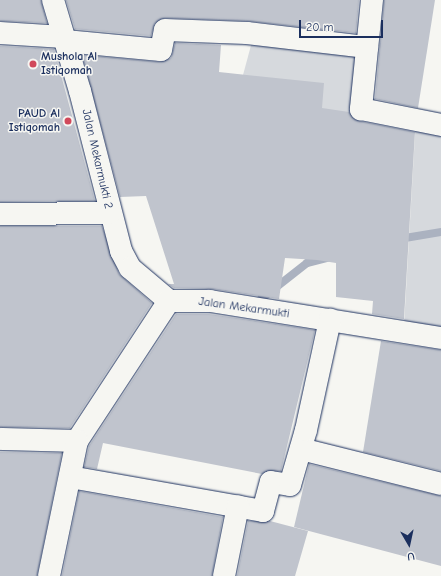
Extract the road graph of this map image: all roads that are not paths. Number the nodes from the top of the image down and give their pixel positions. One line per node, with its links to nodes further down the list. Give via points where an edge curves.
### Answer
1 (52, 0): 4 (street, Jalan Mekarmukti 2)
2 (372, 0): 5 (street)
3 (0, 33): 4 (street)
4 (64, 39): 5 (street, via 161,50 165,30 247,33); 7 (street, Jalan Mekarmukti 2)
5 (367, 47): 6 (street, via 361,109)
6 (441, 125)
7 (109, 213): 8 (street); 9 (street, Jalan Mekarmukti 2, via 130,268)
8 (0, 214)
9 (169, 301): 10 (street, Jalan Mekarmukti, via 210,301); 13 (street)
10 (330, 320): 11 (street, Jalan Mekarmukti); 14 (street)
11 (441, 338)
12 (0, 439): 13 (street)
13 (77, 441): 15 (street)
14 (301, 449): 16 (street); 17 (street, via 290,485 271,482 264,511)
15 (70, 477): 17 (street); 18 (street)
16 (441, 484)
17 (238, 506): 19 (street)
18 (49, 576)
19 (224, 576)

